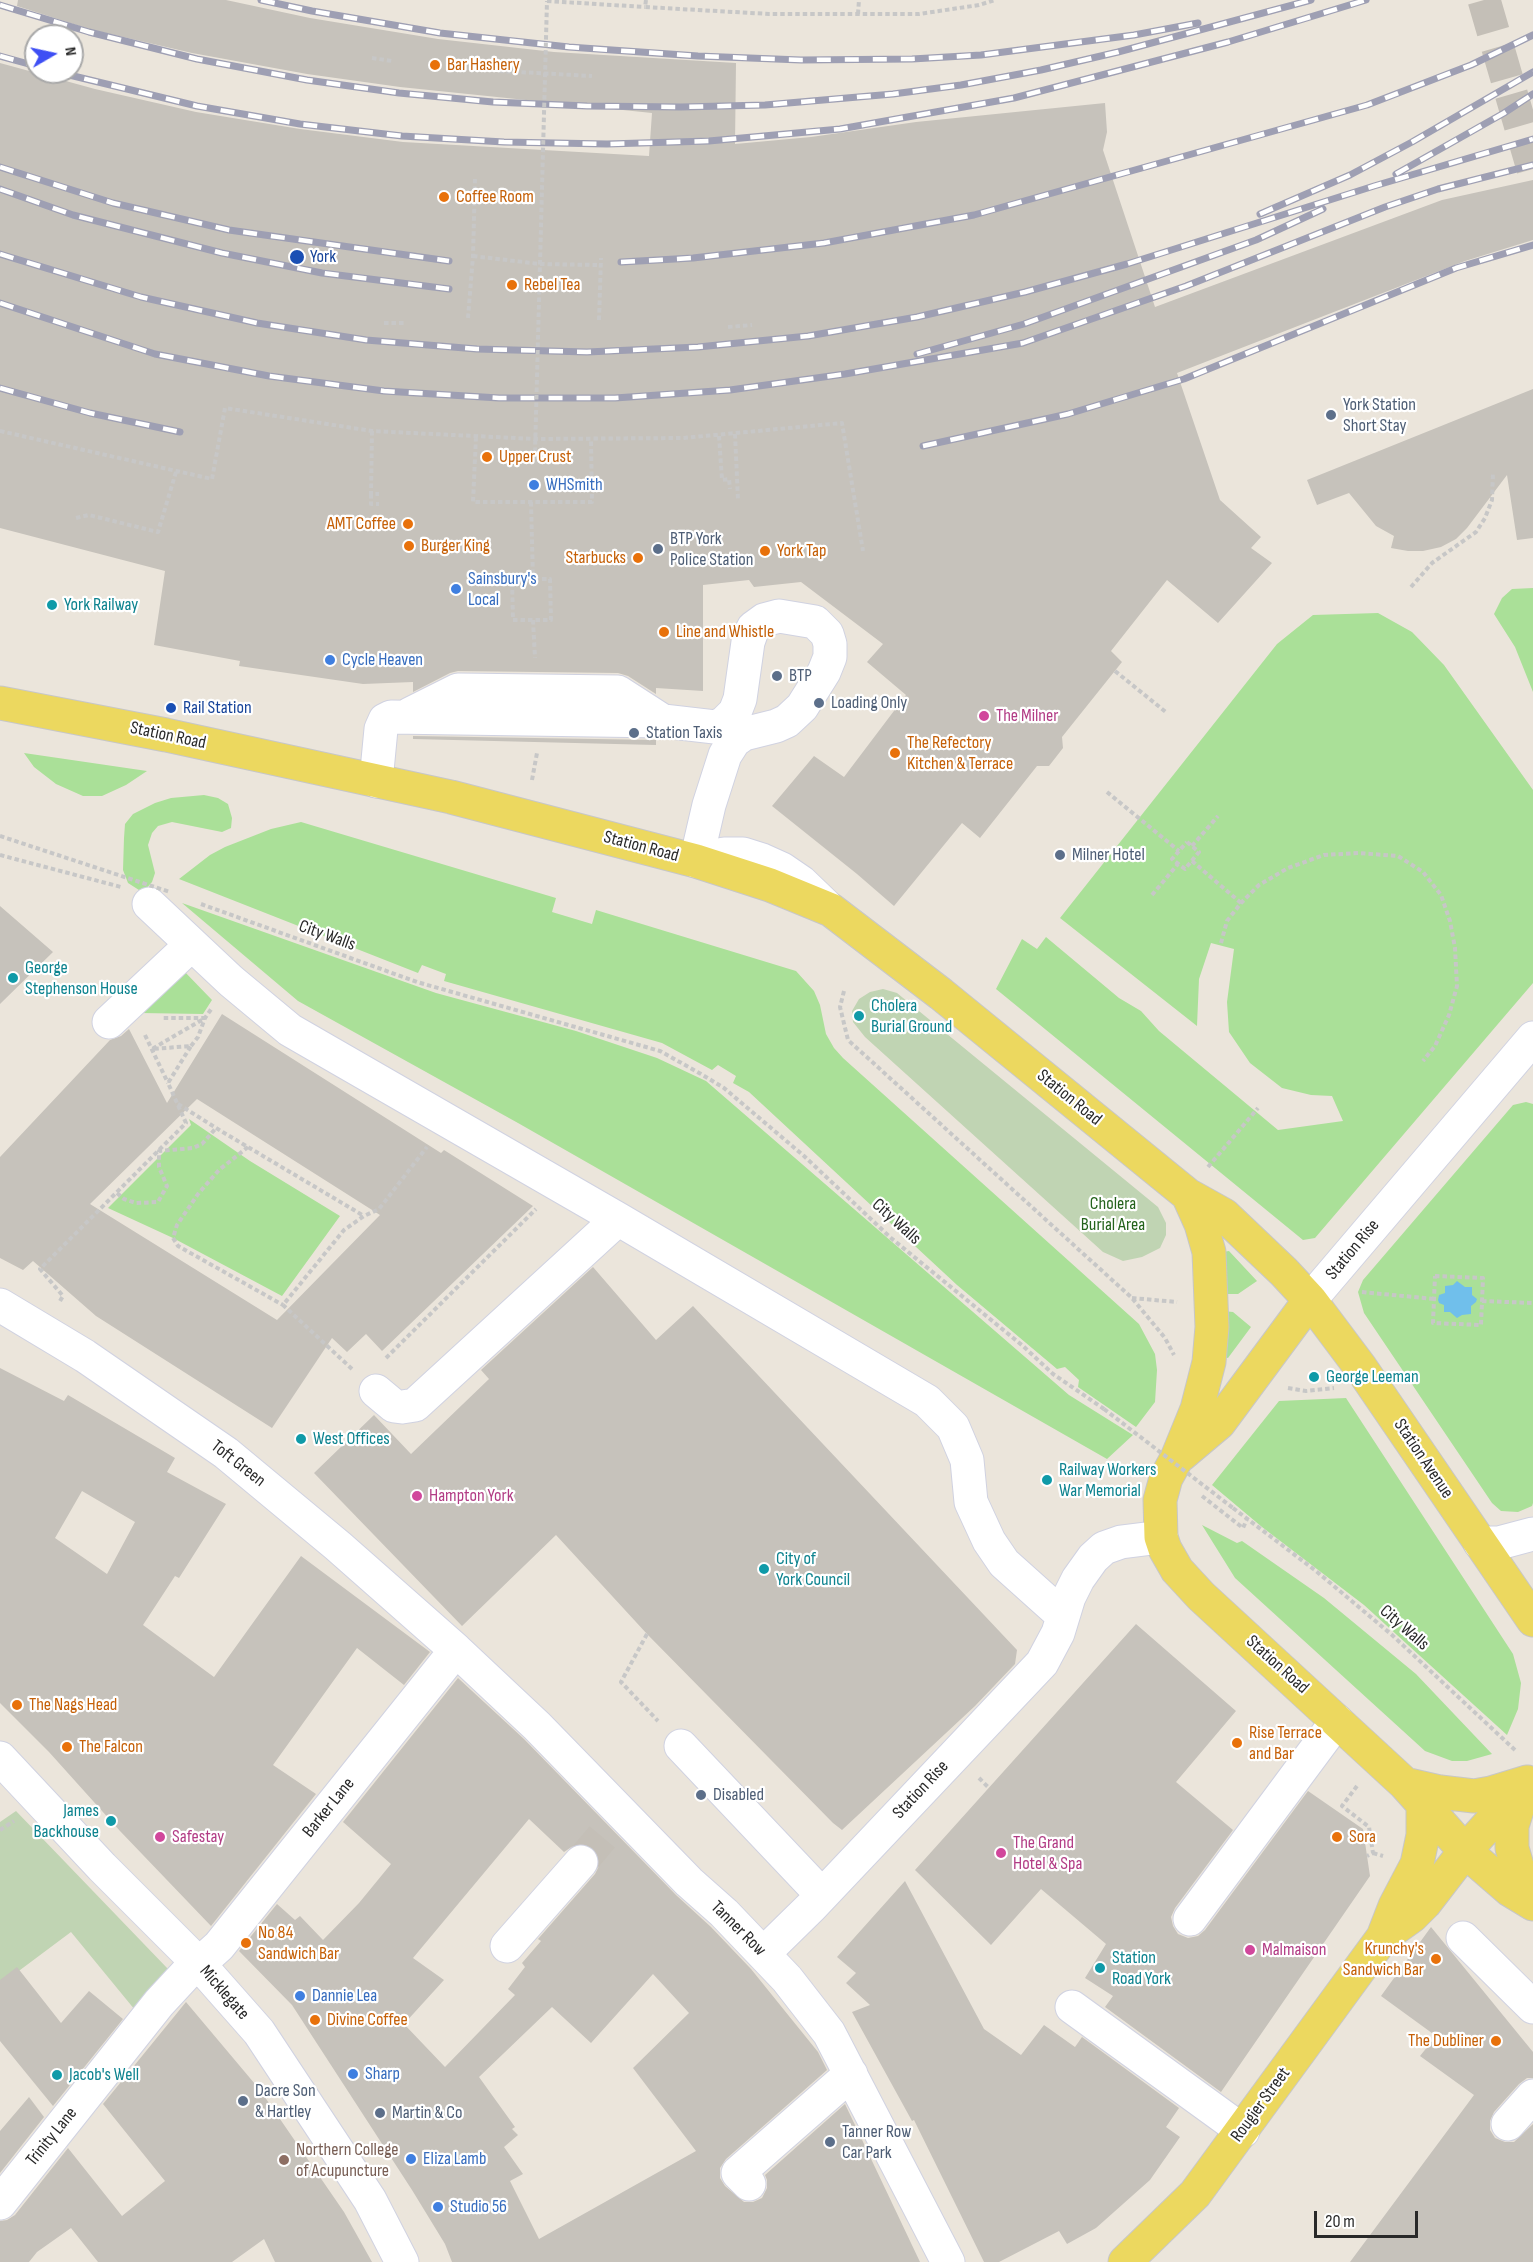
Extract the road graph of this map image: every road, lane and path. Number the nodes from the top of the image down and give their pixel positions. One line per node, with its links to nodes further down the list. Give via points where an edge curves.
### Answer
1 (646, 0): 5 (path)
2 (859, 0): 6 (path)
3 (995, 0): 6 (path, via 920,14)
4 (546, 1): 5 (path); 10 (path, bridge)
5 (645, 7): 6 (path)
6 (858, 14)
7 (372, 58): 8 (path)
8 (392, 61)
9 (499, 71): 10 (path)
10 (545, 74): 11 (path); 15 (path, bridge)
11 (591, 76)
12 (475, 179): 13 (path)
13 (473, 256): 15 (path); 17 (path)
14 (601, 258): 16 (path)
15 (540, 264): 16 (path); 28 (path, bridge)
16 (600, 265): 18 (path)
17 (468, 318)
18 (599, 320)
19 (384, 323): 20 (path)
20 (406, 323)
21 (752, 325): 22 (path)
22 (728, 327)
23 (372, 430): 27 (path); 31 (path, via 225,408 212,479); 34 (path)
24 (0, 431): 31 (path)
25 (735, 434): 26 (path); 36 (path); 40 (path, via 842,423)
26 (719, 436): 29 (path); 33 (path, via 722,480 729,479)
27 (476, 437): 28 (path); 37 (path, via 473,502)
28 (535, 439): 29 (path); 30 (path, bridge)
29 (591, 440): 37 (path, via 591,502)
30 (535, 452)
31 (176, 472): 39 (path, via 158,532 89,515)
32 (1493, 473): 42 (path, via 1492,500 1476,532 1432,563)
33 (730, 489)
34 (371, 494): 35 (path); 38 (path, via 371,504)
35 (379, 494)
36 (738, 500)
37 (531, 502): 41 (path)
38 (379, 504)
39 (76, 518)
40 (863, 551)
41 (533, 579): 41 (path, via 550,579 551,620 513,620 512,579)
42 (1411, 587)
43 (1115, 671): 45 (path)
44 (0, 703): 46 (main road, Station Road)
45 (1167, 713)
46 (376, 781): 53 (main road, Station Road); 53 (street, via 385,720 403,717 459,690 618,692 663,721 716,727 735,712 740,699 753,628 779,616 815,622 827,633 830,644 824,672 802,707 787,721 744,734 734,741 718,777)
47 (1107, 792): 51 (path)
48 (1218, 816): 50 (path)
49 (0, 836): 57 (path, bridge)
50 (1192, 846): 51 (path, via 1187,842); 54 (path, via 1199,852)
51 (1179, 851): 55 (path, via 1172,859)
52 (0, 855): 57 (path)
53 (696, 861): 81 (main road, Station Road, via 831,910)
54 (1191, 861): 55 (path, via 1185,869); 58 (path)
55 (1178, 864): 56 (path)
56 (1152, 895)
57 (159, 898): 61 (street)
58 (1241, 903): 60 (path, via 1227,921); 70 (path, via 1259,885 1288,868 1324,855 1398,856 1423,872 1441,895 1450,921 1457,986 1440,1036)
59 (212, 909): 98 (path, City Walls, bridge, via 417,982 660,1051 708,1078 804,1156 891,1238 1053,1374)
60 (1221, 944)
61 (191, 945): 64 (street); 74 (street, via 290,1030)
62 (844, 991): 92 (path, via 840,1007 848,1040 1132,1298 1165,1338)
63 (212, 1008): 65 (path)
64 (118, 1013): 65 (path, via 136,1018)
65 (205, 1018): 68 (path); 69 (path)
66 (145, 1035): 69 (path)
67 (1532, 1042): 86 (street, Station Rise)
68 (191, 1046): 69 (path); 71 (path)
69 (152, 1049): 71 (path)
70 (1423, 1061)
71 (168, 1083): 72 (path)
72 (177, 1103): 75 (path); 77 (path, via 186,1124)
73 (1258, 1108): 78 (path)
74 (448, 1121): 79 (street); 82 (path, via 379,1209)
75 (216, 1128): 76 (path); 77 (path, via 193,1148)
76 (248, 1147): 82 (path); 90 (path, via 219,1170 198,1194 173,1238 178,1246)
77 (159, 1151): 80 (path); 80 (path, via 159,1167 167,1186 158,1202 136,1203)
78 (1208, 1167)
79 (560, 1185): 83 (street); 94 (path)
80 (117, 1193): 91 (path, via 40,1269 63,1296)
81 (1188, 1195): 86 (main road, Station Road, via 1224,1215); 96 (main road, Station Road, via 1209,1252 1212,1327 1197,1409)
82 (364, 1216): 90 (path, via 344,1230)
83 (618, 1219): 94 (street, via 415,1405 394,1406); 102 (street, via 927,1401 953,1427 967,1460 971,1502 989,1541 1004,1563)
84 (1358, 1292): 85 (path)
85 (1434, 1299): 87 (path, via 1435,1276 1483,1278); 87 (path, via 1433,1323 1481,1325)
86 (1310, 1300): 96 (main road, Station Rise, via 1219,1423); 101 (main road, Station Avenue)
87 (1482, 1301): 88 (path)
88 (1533, 1303)
89 (0, 1305): 91 (street, Toft Green)
90 (283, 1305): 94 (path)
91 (42, 1330): 105 (street, Toft Green, via 226,1453)
92 (1175, 1357)
93 (1342, 1383): 95 (path, via 1323,1390)
94 (370, 1386)
95 (1282, 1388)
96 (1177, 1458): 100 (main road, Station Road, via 1160,1500)
97 (1202, 1496): 98 (path, City Walls, via 1243,1528)
98 (1247, 1519): 110 (path, City Walls, via 1392,1635 1470,1706)
99 (1533, 1534): 101 (street, via 1499,1543)
100 (1161, 1537): 102 (street, Station Rise, via 1104,1548 1078,1579); 106 (main road, Station Road, via 1177,1570 1201,1596)
101 (1480, 1543): 103 (main road, Station Avenue)
102 (1062, 1615): 118 (street, Station Rise, via 1058,1633 1042,1663)
103 (1533, 1620)
104 (647, 1634): 107 (path, via 621,1682)
105 (456, 1650): 124 (street, Tanner Row, via 537,1726 617,1819); 125 (street, Barker Lane, via 226,1937)
106 (1337, 1721): 109 (main road, Station Road); 120 (street)
107 (681, 1746): 118 (street)
108 (0, 1758): 125 (street, Micklegate)
109 (1378, 1759): 113 (main road, Station Road); 115 (path, via 1342,1806 1369,1827 1373,1853)
110 (1526, 1768): 113 (main road, Station Road, via 1491,1793); 114 (main road, Rougier Street); 117 (main road, via 1512,1826 1512,1848 1518,1869)
111 (976, 1777): 112 (path)
112 (989, 1788)
113 (1414, 1795): 114 (main road, Station Road); 121 (main road, Rougier Street, via 1423,1835 1417,1864)
114 (1465, 1851): 119 (main road, Station Road, via 1510,1890); 121 (main road, Rougier Street, via 1425,1903)
115 (1367, 1856)
116 (581, 1862): 123 (street)
117 (1533, 1894)
118 (822, 1895): 124 (street, Station Rise)
119 (1533, 1904)
120 (1190, 1919)
121 (1383, 1937): 131 (main road, Rougier Street)
122 (1463, 1938): 127 (street)
123 (507, 1946)
124 (763, 1954): 128 (street, Tanner Row, via 829,2033)
125 (198, 1963): 133 (street, Trinity Lane, via 159,2003); 134 (street, Micklegate, via 259,2032 370,2200)
126 (1072, 2007): 131 (street)
127 (1533, 2007)
128 (851, 2074): 132 (street, via 738,2173); 135 (street, Tanner Row)
129 (1533, 2096): 130 (street)
130 (1508, 2124)
131 (1243, 2131): 136 (main road, Rougier Street, via 1195,2194)
132 (749, 2184)
133 (0, 2203)
134 (402, 2262)
135 (948, 2262)
136 (1125, 2262)

